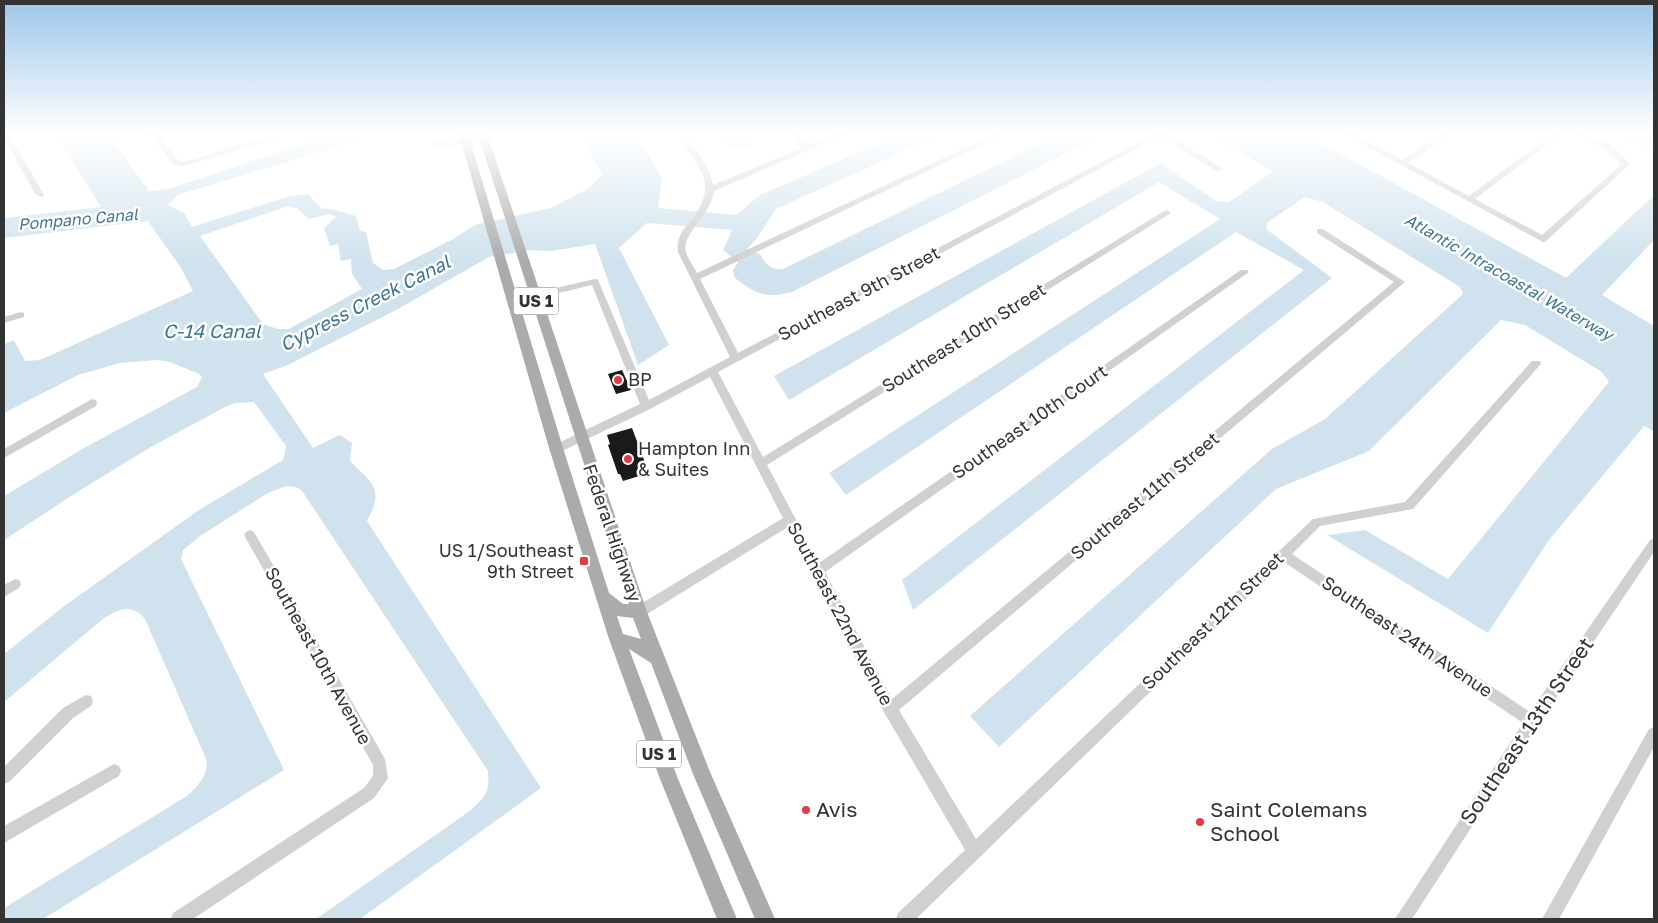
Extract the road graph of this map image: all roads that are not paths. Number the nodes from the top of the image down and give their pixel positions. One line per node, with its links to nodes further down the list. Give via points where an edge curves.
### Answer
1 (30, 177): 12 (street)
2 (476, 177): 19 (main road, Federal Highway / US 1)
3 (496, 177): 18 (main road, Federal Highway / US 1)
4 (707, 177): 11 (street)
5 (739, 177): 11 (street)
6 (909, 177): 17 (street)
7 (1080, 177): 25 (street, Southeast 9th Street)
8 (1429, 177): 13 (street)
9 (1499, 177): 13 (street)
10 (1612, 177): 13 (street, via 1543,239)
11 (710, 189): 17 (street, via 705,208 681,245)
12 (40, 195)
13 (1470, 199)
14 (1167, 213): 33 (street, Southeast 10th Street)
15 (1320, 231): 46 (street, Southeast 11th Street, via 1400,282)
16 (1244, 272): 38 (street, Southeast 10th Court)
17 (695, 278): 25 (street)
18 (534, 296): 22 (main road, Federal Highway / US 1); 29 (street, via 595,282)
19 (516, 314): 22 (main road, via 530,325); 23 (main road, Federal Highway / US 1)
20 (21, 315): 21 (street)
21 (4, 320)
22 (545, 330): 24 (main road, Federal Highway / US 1)
23 (522, 334): 24 (main road, via 539,338); 31 (main road, Federal Highway / US 1)
24 (551, 348): 30 (main road, Federal Highway / US 1)
25 (736, 359): 27 (street, Southeast 9th Street)
26 (1536, 363): 37 (street, Southeast 12th Street, via 1409,506 1317,522)
27 (712, 372): 29 (street, Southeast 9th Street); 33 (street, Southeast 22nd Avenue)
28 (92, 403): 32 (street)
29 (646, 406): 30 (street, Southeast 9th Street)
30 (581, 439): 31 (street, Southeast 9th Street); 42 (main road, Federal Highway / US 1)
31 (556, 449): 41 (main road, Federal Highway / US 1)
32 (4, 454)
33 (761, 463): 34 (street, Southeast 22nd Avenue)
34 (790, 520): 38 (street, Southeast 22nd Avenue); 42 (street)
35 (250, 535): 53 (street, Southeast 10th Avenue, via 380,764 381,778 369,793)
36 (1654, 543): 47 (street, Southeast 13th Street)
37 (1282, 554): 47 (street, Southeast 24th Avenue); 52 (street, Southeast 12th Street)
38 (817, 571): 46 (street, Southeast 22nd Avenue)
39 (15, 584): 40 (street)
40 (4, 592)
41 (603, 597): 42 (main road, via 620,610); 43 (main road, Federal Highway / US 1)
42 (639, 612): 44 (main road, Federal Highway / US 1)
43 (617, 639): 44 (main road, via 638,645); 54 (main road, Federal Highway / US 1)
44 (656, 658): 55 (main road, Federal Highway / US 1)
45 (86, 702): 50 (street, via 68,713)
46 (890, 710): 52 (street, Southeast 22nd Avenue)
47 (1532, 721): 57 (street, Southeast 13th Street)
48 (1654, 734): 58 (street)
49 (114, 772): 51 (street)
50 (4, 777)
51 (4, 835)
52 (974, 852): 56 (street, Southeast 12th Street)
53 (179, 919)
54 (727, 919)
55 (765, 919)
56 (904, 919)
57 (1402, 919)
58 (1550, 919)

